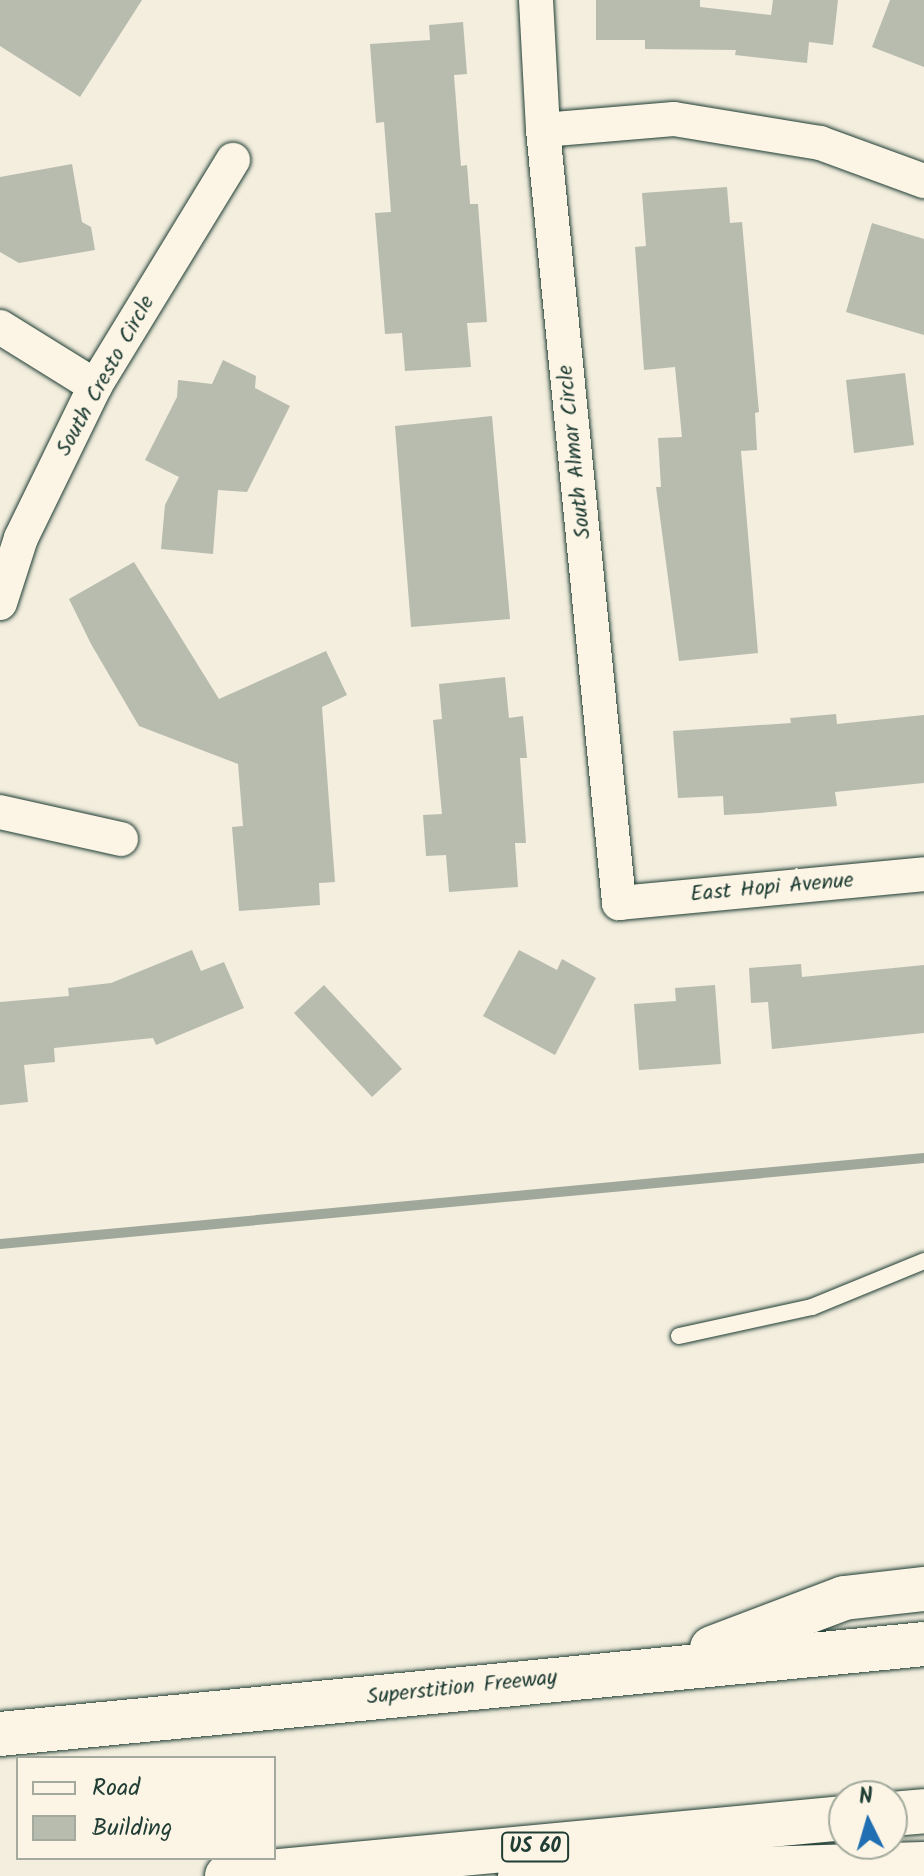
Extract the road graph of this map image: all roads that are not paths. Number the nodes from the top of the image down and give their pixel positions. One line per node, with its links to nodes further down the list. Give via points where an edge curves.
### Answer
1 (536, 0): 2 (street, South Almar Circle)
2 (543, 130): 4 (street, via 674,119 820,143); 11 (street, South Almar Circle)
3 (233, 160): 6 (street, South Cresto Circle)
4 (924, 181)
5 (0, 327): 6 (street)
6 (95, 386): 7 (street, South Cresto Circle, via 21,538)
7 (0, 603)
8 (0, 812): 9 (street)
9 (121, 839)
10 (924, 874): 11 (street, East Hopi Avenue)
11 (619, 903)
12 (924, 1261): 13 (lane, via 812,1307)
13 (679, 1336)
14 (924, 1589): 16 (highway, via 844,1598)
15 (924, 1644): 16 (highway, Superstition Freeway)
16 (658, 1668): 17 (highway, Superstition Freeway)
17 (0, 1734)
18 (828, 1820): 20 (highway, US 60)
19 (924, 1864): 21 (highway)
20 (227, 1876)
21 (506, 1876)

